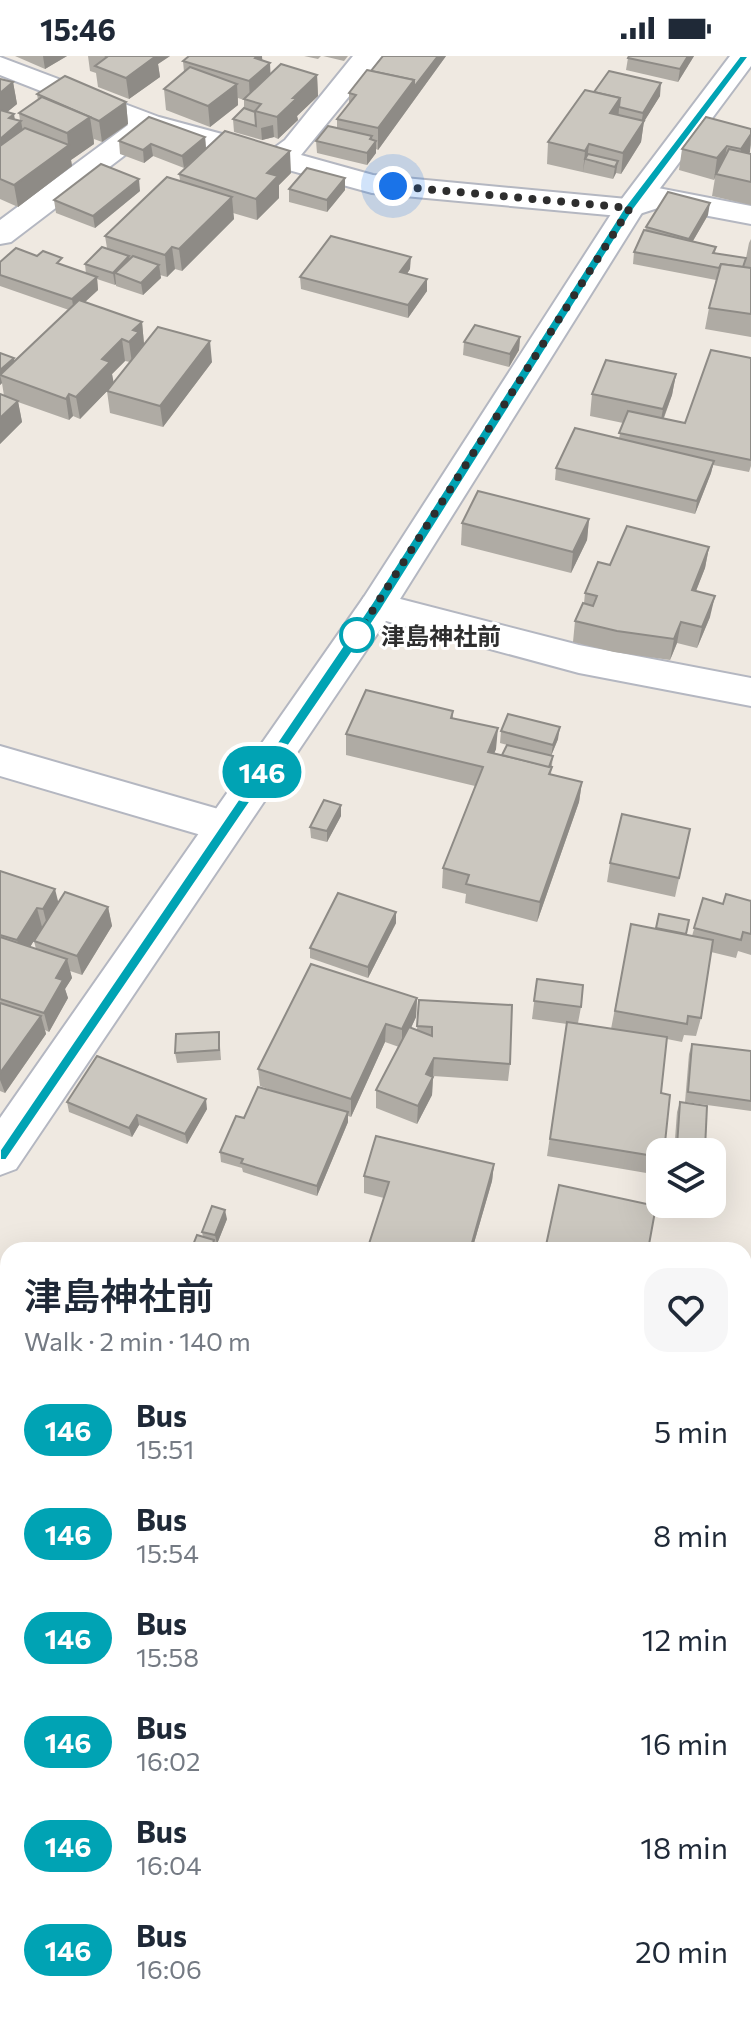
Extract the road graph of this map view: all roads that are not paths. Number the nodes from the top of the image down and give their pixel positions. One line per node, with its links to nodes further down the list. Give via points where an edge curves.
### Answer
1 (368, 56): 5 (street, via 295,146)
2 (744, 56): 6 (street)
3 (0, 65): 4 (street)
4 (149, 123): 5 (street); 8 (street)
5 (279, 158): 6 (street, via 372,184)
6 (630, 208): 7 (street, via 658,197); 9 (street)
7 (751, 215)
8 (0, 235)
9 (377, 606): 10 (street, via 579,659); 12 (street)
10 (751, 692)
11 (0, 761): 12 (street)
12 (225, 826): 13 (street)
13 (4, 1142)

